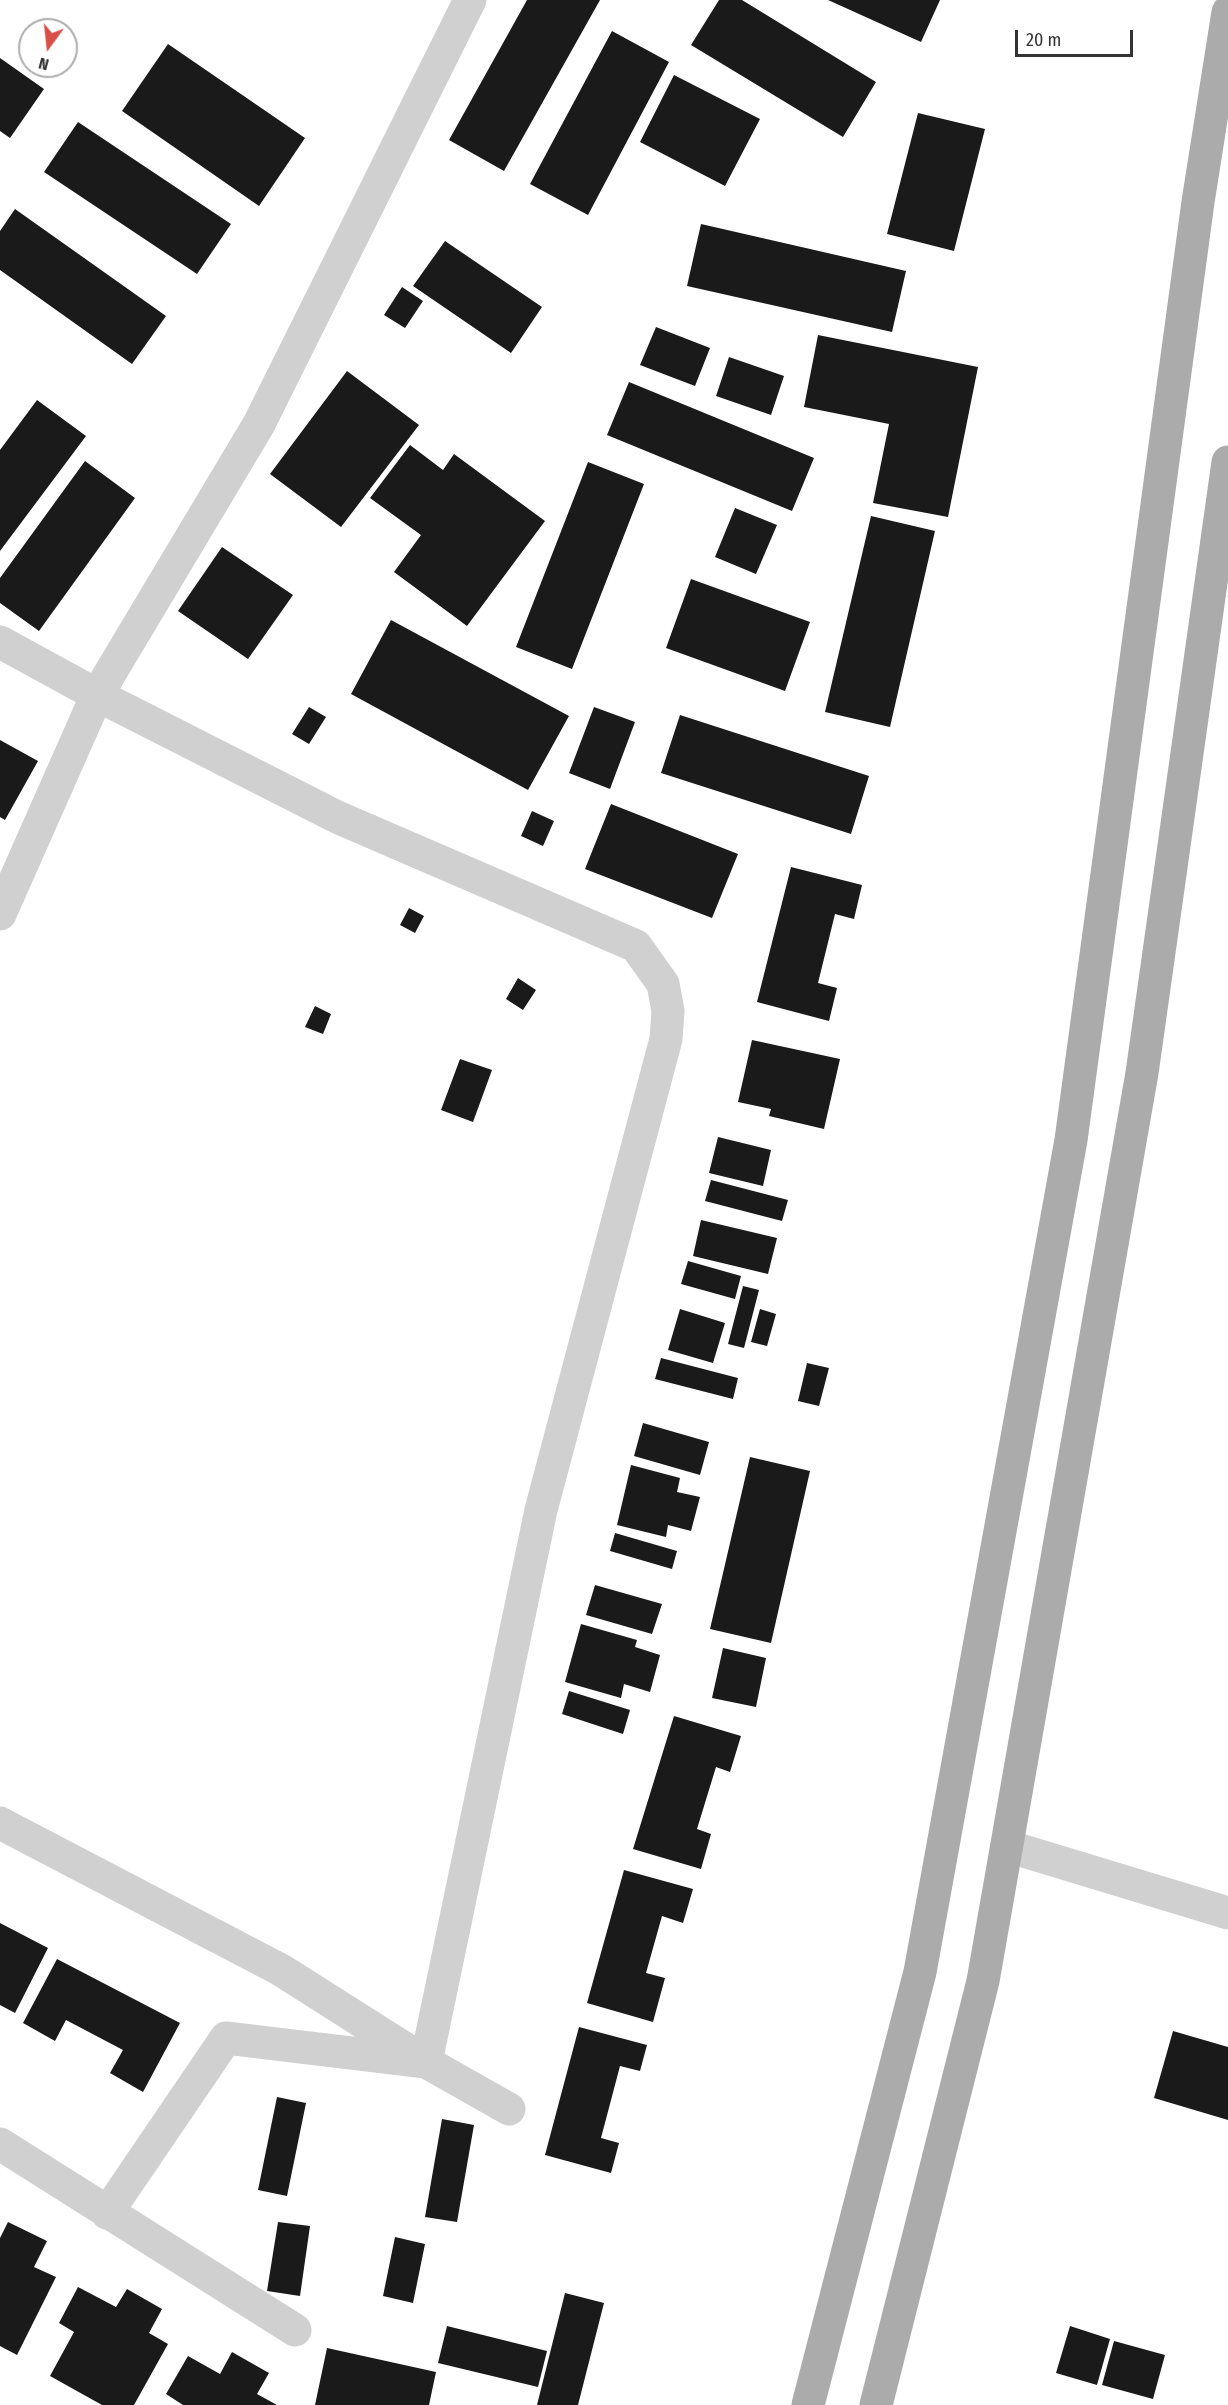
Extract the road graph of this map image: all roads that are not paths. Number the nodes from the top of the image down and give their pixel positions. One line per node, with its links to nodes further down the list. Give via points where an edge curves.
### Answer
1 (470, 0): 5 (street, via 259,424)
2 (1228, 12): 15 (main road, via 1198,202 1071,1140 920,1972)
3 (1228, 462): 8 (main road, via 1142,1073)
4 (0, 642): 5 (street)
5 (97, 695): 6 (street); 10 (street, via 337,817 636,946 663,984 668,1011 666,1039 541,1510)
6 (0, 914)
7 (0, 1823): 10 (street, via 281,1970)
8 (1007, 1846): 9 (street); 16 (main road, via 983,1981)
9 (1228, 1913)
10 (426, 2062): 11 (street); 13 (street, via 226,2038)
11 (509, 2109)
12 (0, 2144): 13 (street)
13 (107, 2213): 14 (street)
14 (295, 2330)
15 (808, 2405)
16 (876, 2405)

